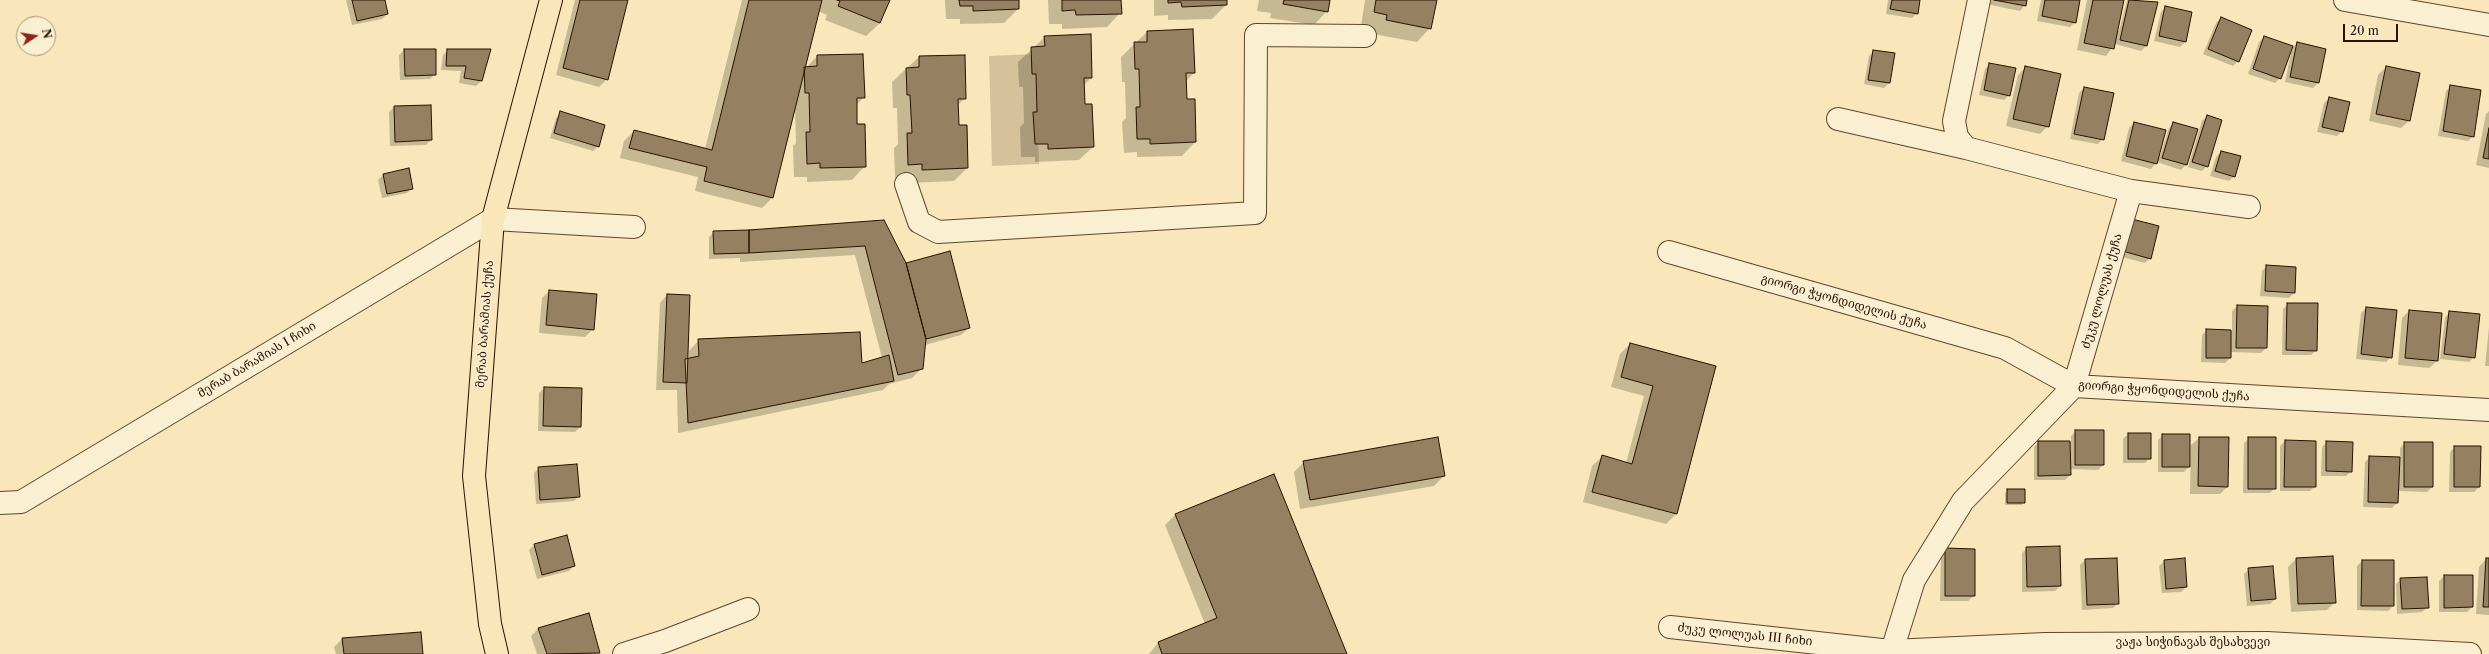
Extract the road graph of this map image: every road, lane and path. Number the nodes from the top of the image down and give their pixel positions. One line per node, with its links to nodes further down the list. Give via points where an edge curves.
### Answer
1 (551, 0): 11 (main road, მერაბ ბარამიას ქუჩა)
2 (1979, 0): 7 (street, via 1954,120 1957,137)
3 (2345, 0): 4 (street)
4 (2489, 25)
5 (1365, 36): 8 (street, via 1256,35 1255,213 938,232 919,222)
6 (1838, 119): 7 (street)
7 (1966, 148): 9 (street)
8 (906, 184)
9 (2131, 191): 10 (street); 14 (street, ძუკუ ლოლუას ქუჩა)
10 (2249, 207)
11 (493, 219): 12 (street); 16 (street, მერაბ ბარამიას I ჩიხი); 20 (main road, მერაბ ბარამიას ქუჩა, via 474,476 490,624)
12 (634, 227)
13 (1669, 252): 14 (street, გიორგი ჭყონდიდელის ქუჩა, via 2005,348)
14 (2074, 386): 15 (street, გიორგი ჭყონდიდელის ქუჩა); 19 (street, ძუკუ ლოლუას ქუჩა, via 1963,501 1914,580)
15 (2489, 410)
16 (11, 503)
17 (748, 609): 21 (street)
18 (1670, 627): 19 (street, ძუკუ ლოლუას III ჩიხი)
19 (1891, 652): 22 (street, ვაჟა სიჭინავას შესახვევი, via 2045,644 2266,643)
20 (497, 654)
21 (624, 654)
22 (2470, 654)

